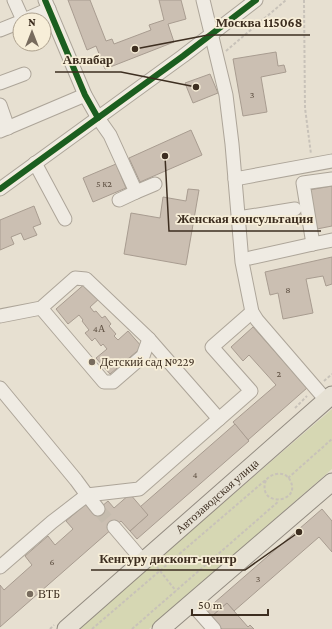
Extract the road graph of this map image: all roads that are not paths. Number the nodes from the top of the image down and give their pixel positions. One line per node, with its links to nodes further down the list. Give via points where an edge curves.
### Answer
1 (14, 0): 5 (street)
2 (203, 0): 9 (street)
3 (256, 0): 9 (street)
4 (47, 3): 6 (street); 12 (street)
5 (20, 12)
6 (35, 12)
7 (12, 25): 8 (street)
8 (0, 30)
9 (211, 36): 14 (street); 18 (street, via 226,95)
10 (24, 74): 11 (street)
11 (0, 83)
12 (85, 95): 14 (street); 15 (street)
13 (0, 105): 15 (street)
14 (98, 118): 17 (street); 22 (street, via 110,135)
15 (4, 130)
16 (332, 161): 18 (street)
17 (35, 163): 21 (street); 26 (street)
18 (235, 179): 25 (street)
19 (332, 179): 28 (street, via 303,183)
20 (155, 184): 22 (street)
21 (0, 188)
22 (136, 192): 23 (street)
23 (119, 200)
24 (295, 209): 25 (street)
25 (238, 218): 31 (street, via 242,262)
26 (65, 219)
27 (332, 240): 28 (street)
28 (313, 244): 29 (street)
29 (250, 258)
30 (41, 308): 32 (street); 33 (street, via 75,278 86,279); 33 (street, via 104,382 113,382 143,356)
31 (252, 312): 35 (street); 36 (street, via 212,347 251,390)
32 (0, 316)
33 (150, 338): 36 (street)
34 (0, 388): 38 (street)
35 (329, 398): 41 (main road, Автозаводская улица)
36 (219, 419): 38 (street, via 139,489)
37 (330, 488): 43 (main road)
38 (87, 495): 39 (street); 42 (street)
39 (98, 509)
40 (114, 527): 41 (street)
41 (146, 558): 44 (main road, Автозаводская улица)
42 (0, 567)
43 (191, 603): 45 (main road); 46 (street)
44 (66, 629)
45 (161, 629)
46 (214, 629)

